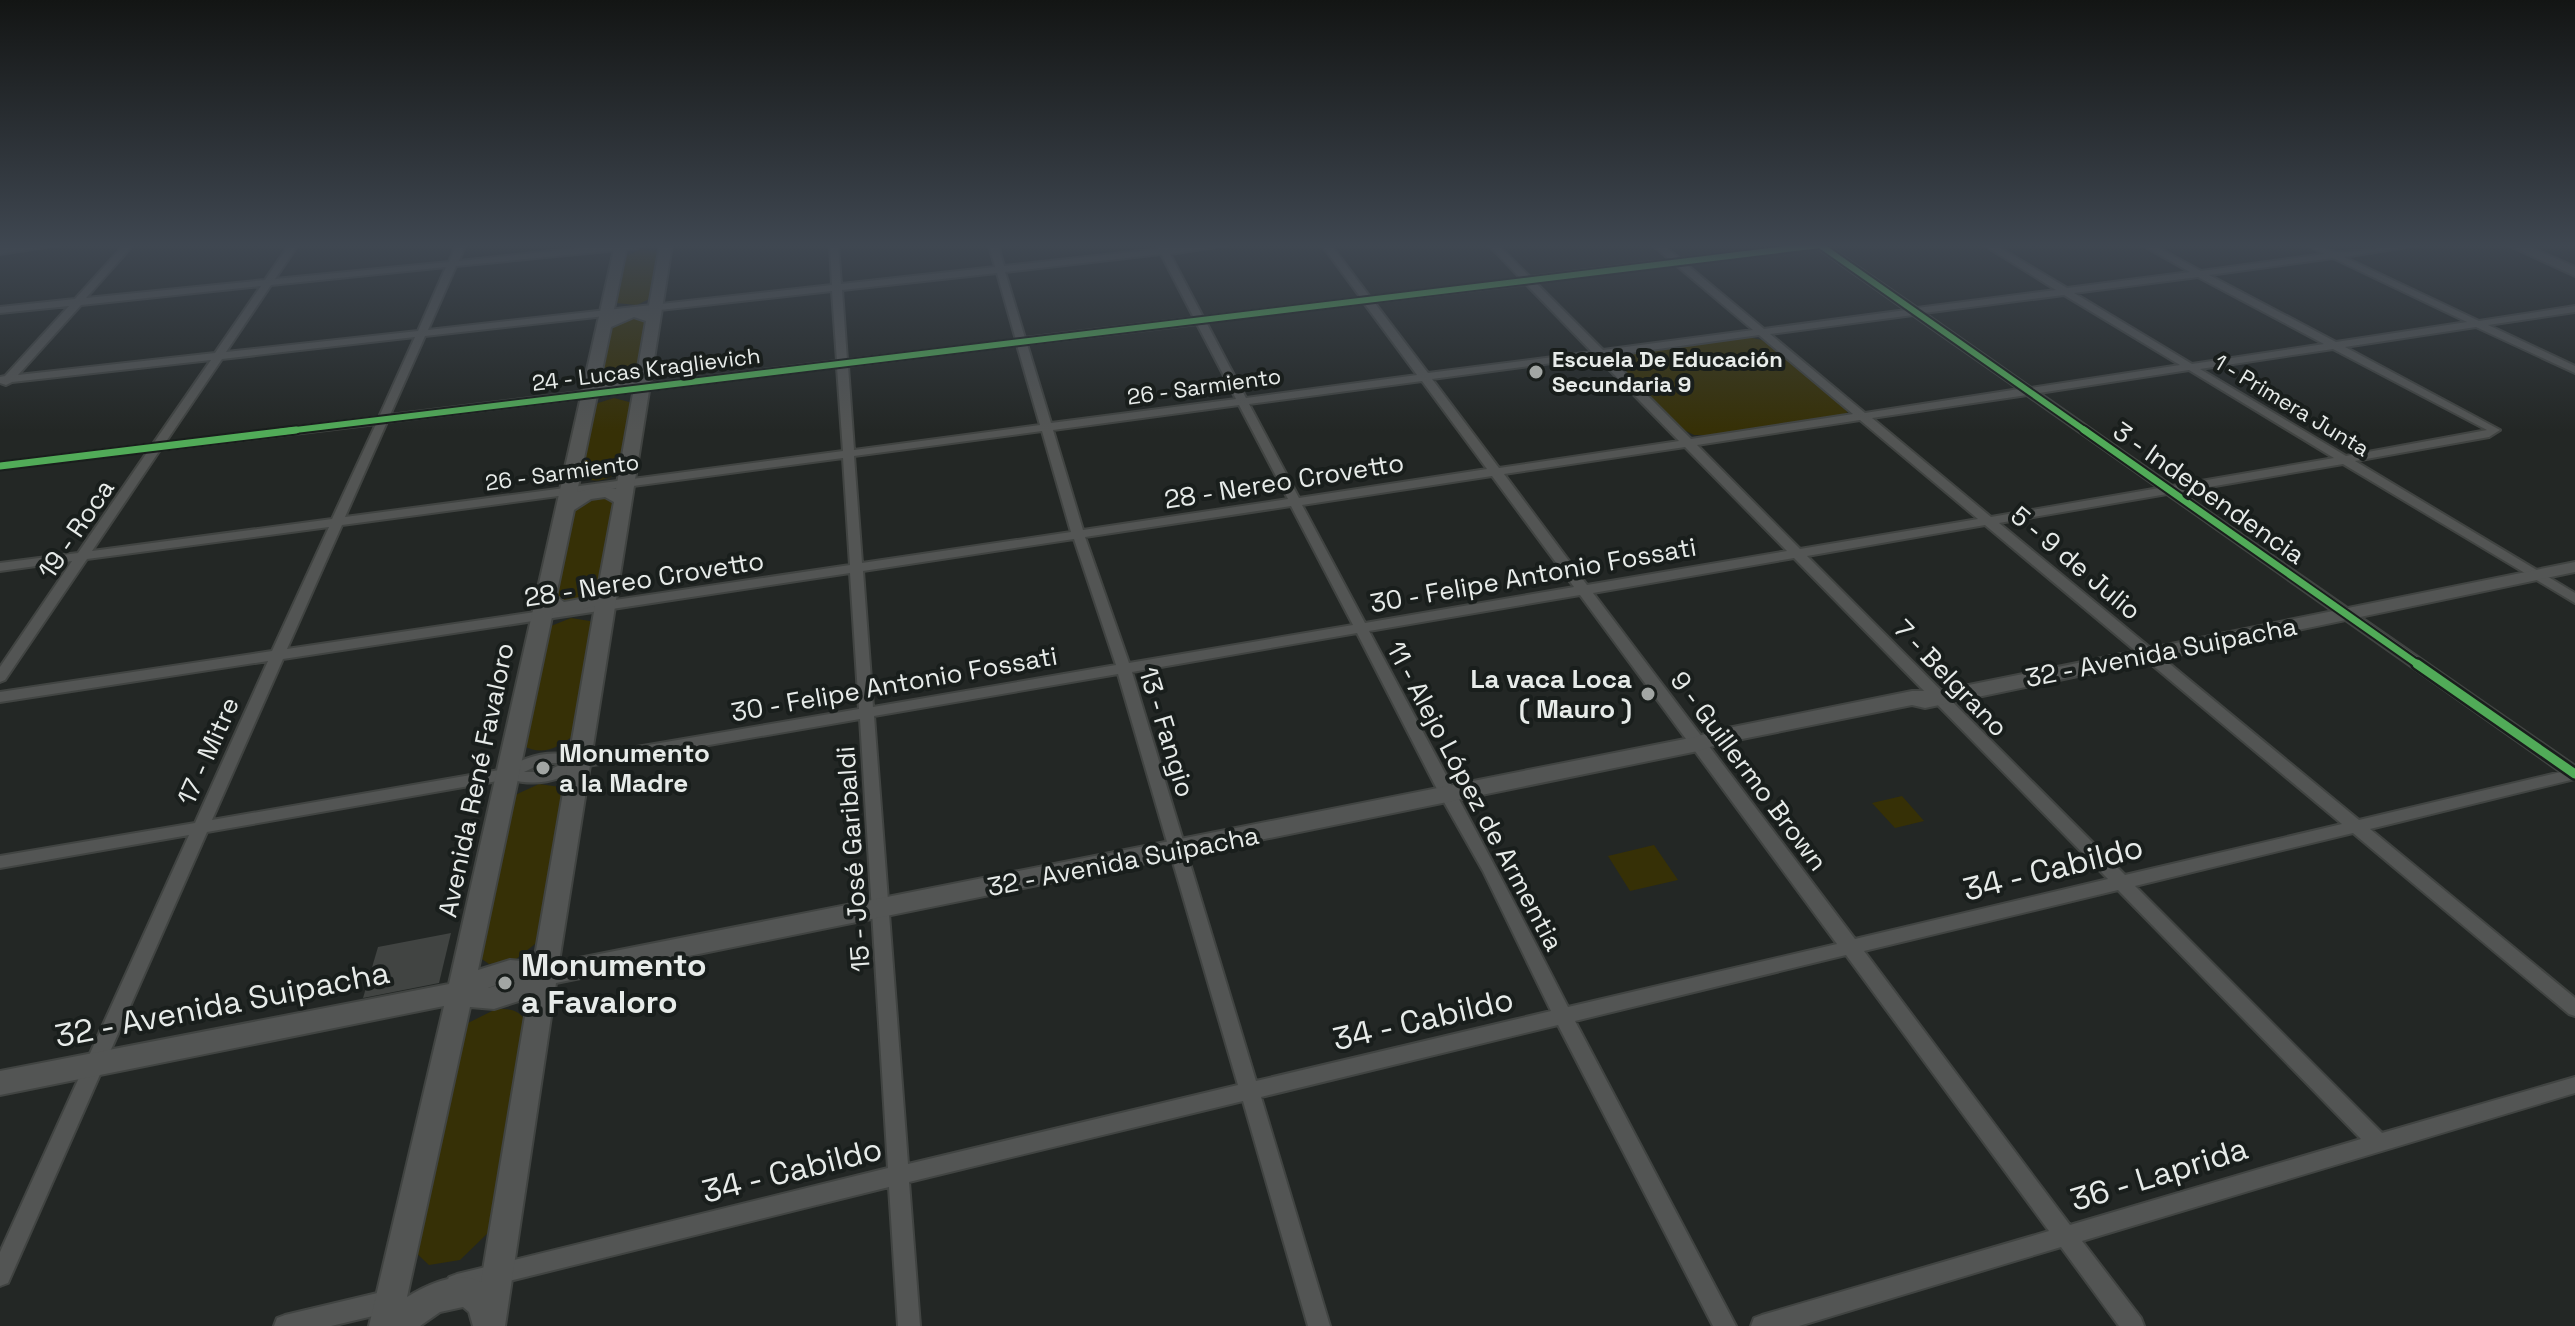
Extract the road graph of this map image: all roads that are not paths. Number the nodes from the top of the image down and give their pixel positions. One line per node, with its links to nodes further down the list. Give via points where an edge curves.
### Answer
1 (30, 307): 21 (street)
2 (73, 307): 37 (street)
3 (252, 307): 32 (street, 19 - Roca)
4 (433, 307): 28 (street, 17 - Mitre)
5 (609, 307): 24 (main road, Avenida René Favaloro)
6 (655, 307): 23 (main road)
7 (704, 307): 23 (street)
8 (838, 307): 33 (street, 15 - José Garibaldi)
9 (1011, 307): 29 (street, 13 - Fangio)
10 (1193, 307): 25 (street, 11 - Alejo López de Armentia)
11 (1310, 307): 25 (street, 24 - Lucas Kraglievich)
12 (1372, 307): 36 (street, 9 - Guillermo Brown)
13 (1555, 307): 31 (street, 7 - Belgrano)
14 (1730, 307): 27 (street, 5 - 9 de Julio)
15 (1911, 307): 22 (street, 3 - Independencia)
16 (1953, 307): 22 (street, 26 - Sarmiento)
17 (2090, 307): 34 (street, 1 - Primera Junta)
18 (2262, 307): 30 (street)
19 (2442, 307): 26 (street)
20 (2575, 309): 26 (street, 28 - Nereo Crovetto)
21 (0, 310)
22 (1918, 312): 27 (street, 26 - Sarmiento); 41 (street, 3 - Independencia)
23 (654, 314): 24 (main road); 38 (main road)
24 (605, 319): 28 (street); 39 (main road, Avenida René Favaloro)
25 (1200, 320): 29 (street, 24 - Lucas Kraglievich); 42 (street, 11 - Alejo López de Armentia)
26 (2478, 324): 30 (street, 28 - Nereo Crovetto); 35 (street)
27 (1762, 333): 31 (street, 26 - Sarmiento); 43 (street, 5 - 9 de Julio)
28 (420, 336): 32 (street); 44 (street, 17 - Mitre)
29 (1023, 342): 33 (street, 24 - Lucas Kraglievich); 45 (street, 13 - Fangio)
30 (2334, 345): 34 (street, 28 - Nereo Crovetto); 49 (street, 30 - Felipe Antonio Fossati, via 2494,430)
31 (1600, 353): 36 (street, 26 - Sarmiento); 46 (street, 7 - Belgrano)
32 (219, 356): 37 (street); 47 (street, 19 - Roca)
33 (842, 364): 38 (street, 24 - Lucas Kraglievich); 48 (street, 15 - José Garibaldi)
34 (2190, 367): 41 (street, 28 - Nereo Crovetto); 49 (street, 1 - Primera Junta)
35 (2575, 370)
36 (1424, 376): 42 (street, 26 - Sarmiento); 51 (street, 9 - Guillermo Brown)
37 (4, 379): 40 (street)
38 (643, 382): 39 (main road); 53 (main road)
39 (590, 388): 44 (street, 24 - Lucas Kraglievich); 54 (main road, Avenida René Favaloro)
40 (0, 389)
41 (2029, 391): 43 (street, 28 - Nereo Crovetto); 52 (street, 3 - Independencia)
42 (1242, 401): 45 (street, 26 - Sarmiento); 55 (street, 11 - Alejo López de Armentia)
43 (1862, 416): 46 (street, 28 - Nereo Crovetto); 56 (street, 5 - 9 de Julio)
44 (382, 419): 47 (street, 24 - Lucas Kraglievich); 57 (street, 17 - Mitre)
45 (1046, 427): 48 (street, 26 - Sarmiento); 58 (street, 13 - Fangio)
46 (1688, 443): 51 (street, 28 - Nereo Crovetto); 59 (street, 7 - Belgrano)
47 (157, 447): 50 (street, 24 - Lucas Kraglievich); 60 (street, 19 - Roca)
48 (848, 453): 53 (street, 26 - Sarmiento); 63 (street, 15 - José Garibaldi)
49 (2344, 460): 52 (street, 30 - Felipe Antonio Fossati); 64 (street, 1 - Primera Junta)
50 (0, 466)
51 (1495, 472): 55 (street, 28 - Nereo Crovetto); 65 (street, 9 - Guillermo Brown)
52 (2170, 490): 56 (street, 30 - Felipe Antonio Fossati); 69 (street, 3 - Independencia)
53 (625, 492): 54 (main road, via 596,491); 66 (main road)
54 (565, 501): 57 (street, 26 - Sarmiento); 68 (main road, Avenida René Favaloro)
55 (1295, 502): 58 (street, 28 - Nereo Crovetto); 70 (street, 11 - Alejo López de Armentia)
56 (1988, 521): 59 (street, 30 - Felipe Antonio Fossati); 71 (street, 5 - 9 de Julio)
57 (336, 522): 60 (street, 26 - Sarmiento); 72 (street, 17 - Mitre)
58 (1078, 534): 63 (street, 28 - Nereo Crovetto); 73 (street, 13 - Fangio)
59 (1798, 554): 65 (street, 30 - Felipe Antonio Fossati); 76 (street, 7 - Belgrano)
60 (85, 556): 61 (street, 26 - Sarmiento); 74 (street, 19 - Roca)
61 (0, 567)
62 (2575, 567): 64 (main road, 32 - Avenida Suipacha)
63 (856, 568): 66 (street, 28 - Nereo Crovetto); 77 (street, 15 - José Garibaldi)
64 (2535, 575): 67 (street, 1 - Primera Junta); 69 (main road, 32 - Avenida Suipacha)
65 (1584, 591): 70 (street, 30 - Felipe Antonio Fossati); 78 (street, 9 - Guillermo Brown)
66 (608, 597): 68 (main road, via 574,607); 79 (main road)
67 (2575, 599)
68 (542, 606): 72 (street, 28 - Nereo Crovetto); 80 (main road, Avenida René Favaloro)
69 (2349, 615): 71 (main road, 32 - Avenida Suipacha); 81 (street, 3 - Independencia)
70 (1361, 629): 73 (street, 30 - Felipe Antonio Fossati); 82 (street, 11 - Alejo López de Armentia)
71 (2147, 653): 76 (main road, 32 - Avenida Suipacha); 84 (street, 5 - 9 de Julio)
72 (276, 657): 75 (street, 28 - Nereo Crovetto); 83 (street, 17 - Mitre)
73 (1124, 669): 77 (street, 30 - Felipe Antonio Fossati); 85 (street, 13 - Fangio)
74 (0, 677)
75 (0, 697)
76 (1935, 697): 78 (main road, 32 - Avenida Suipacha, via 1848,720 1724,744); 87 (street, 7 - Belgrano)
77 (866, 714): 79 (street, 30 - Felipe Antonio Fossati); 88 (street, 15 - José Garibaldi)
78 (1698, 744): 82 (main road, 32 - Avenida Suipacha); 89 (street, 9 - Guillermo Brown)
79 (578, 762): 80 (street, 30 - Felipe Antonio Fossati, via 546,757); 90 (main road)
80 (509, 774): 83 (street); 91 (main road, Avenida René Favaloro)
81 (2575, 774): 84 (street, 34 - Cabildo)
82 (1448, 795): 85 (main road, 32 - Avenida Suipacha); 93 (street, 11 - Alejo López de Armentia)
83 (201, 827): 86 (street); 94 (street, 17 - Mitre)
84 (2356, 827): 87 (street, 34 - Cabildo); 92 (street, 5 - 9 de Julio)
85 (1178, 850): 88 (main road, 32 - Avenida Suipacha); 97 (street, 13 - Fangio)
86 (0, 862)
87 (2121, 883): 89 (street, 34 - Cabildo); 98 (street, 7 - Belgrano)
88 (880, 910): 90 (main road, 32 - Avenida Suipacha); 99 (street, 15 - José Garibaldi)
89 (1850, 947): 93 (street, 34 - Cabildo); 100 (street, 9 - Guillermo Brown)
90 (546, 975): 91 (main road, 32 - Avenida Suipacha, via 499,999); 101 (main road)
91 (458, 993): 94 (main road, 32 - Avenida Suipacha); 103 (main road, Avenida René Favaloro)
92 (2575, 1009)
93 (1563, 1016): 97 (street, 34 - Cabildo); 109 (street, 11 - Alejo López de Armentia)
94 (95, 1064): 95 (main road, 32 - Avenida Suipacha); 102 (street, 17 - Mitre)
95 (0, 1083)
96 (2575, 1085): 98 (street, 36 - Laprida)
97 (1250, 1091): 99 (street, 34 - Cabildo); 108 (street, 13 - Fangio)
98 (2377, 1142): 100 (street, 36 - Laprida)
99 (899, 1175): 101 (street, 34 - Cabildo); 107 (street, 15 - José Garibaldi)
100 (2066, 1236): 110 (street, 36 - Laprida); 111 (street, 9 - Guillermo Brown)
101 (498, 1274): 103 (street, 34 - Cabildo); 106 (main road)
102 (0, 1276)
103 (394, 1313): 104 (street, 34 - Cabildo); 105 (main road, Avenida René Favaloro); 106 (main road, via 443,1294 467,1291 482,1302)
104 (285, 1326)
105 (385, 1326)
106 (489, 1326)
107 (909, 1326)
108 (1319, 1326)
109 (1725, 1326)
110 (1762, 1326)
111 (2133, 1326)

